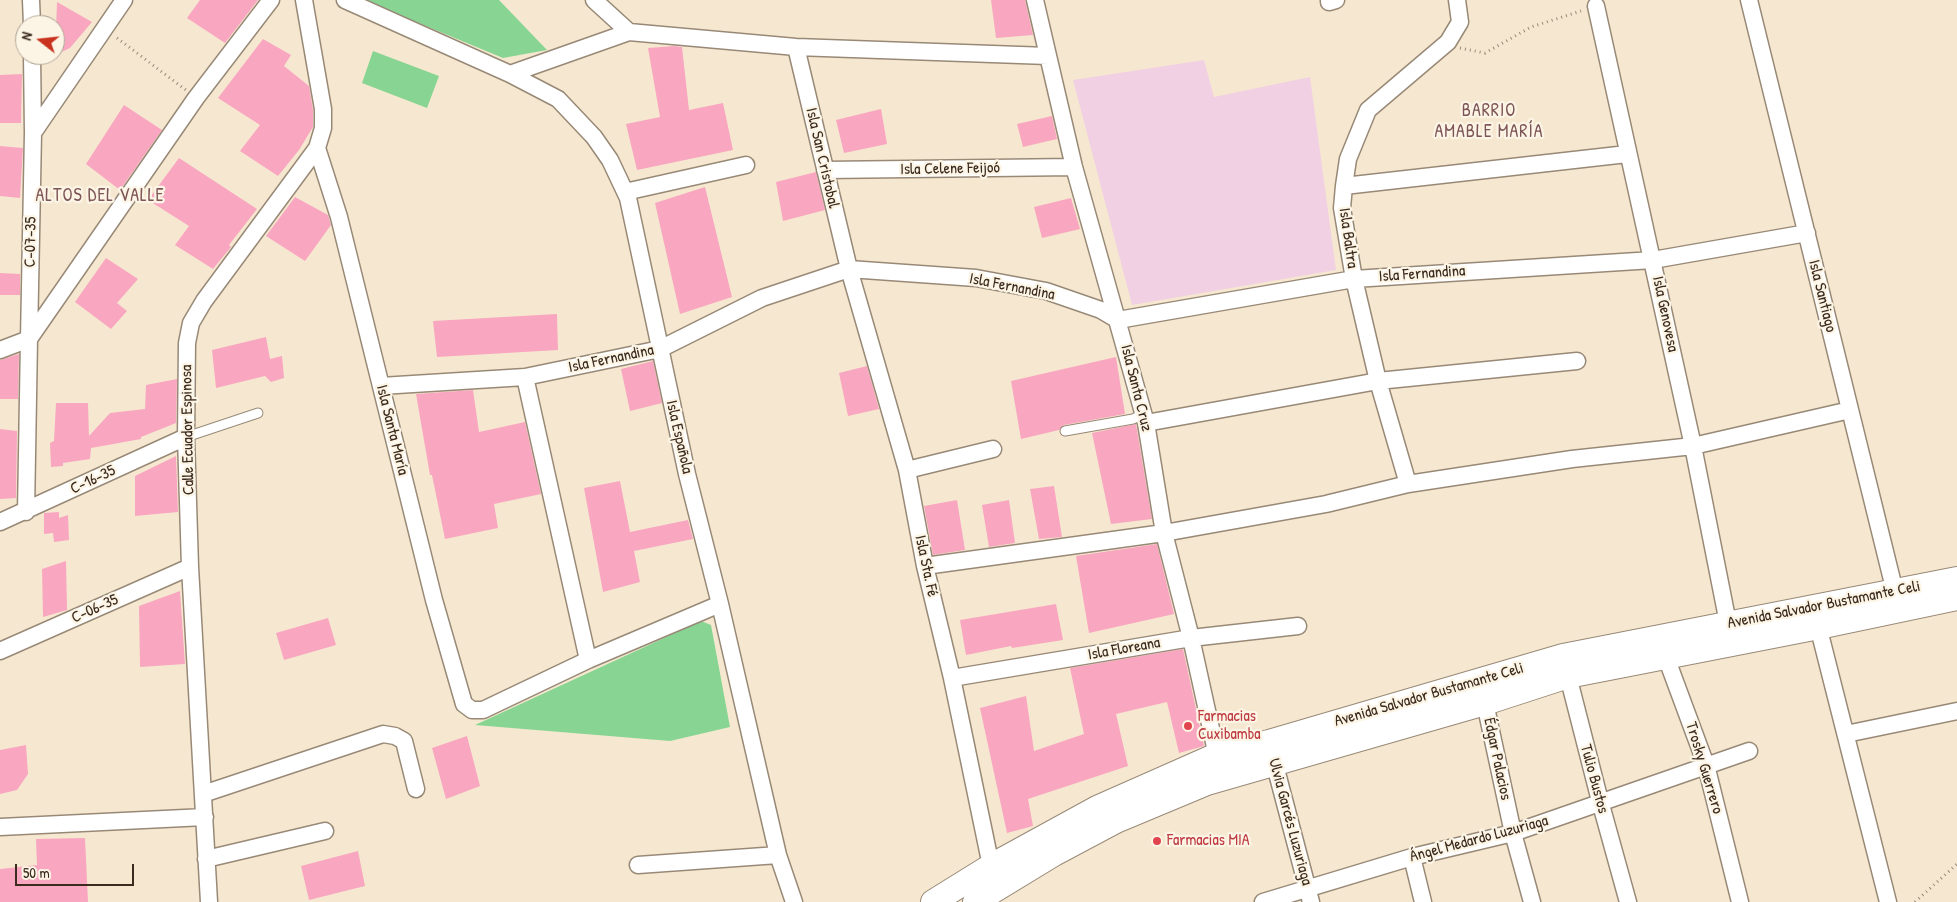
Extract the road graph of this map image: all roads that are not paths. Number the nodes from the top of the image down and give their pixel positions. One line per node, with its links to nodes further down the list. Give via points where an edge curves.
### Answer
1 (31, 0): 13 (street)
2 (124, 0): 19 (street)
3 (271, 0): 32 (street, via 196,98)
4 (304, 0): 20 (street, Calle Ecuador Espinosa, via 323,110 323,128)
5 (345, 0): 18 (street, Isla Española)
6 (594, 0): 14 (street)
7 (1035, 0): 16 (street, Isla Santa Cruz)
8 (1329, 0): 9 (street)
9 (1336, 0)
10 (1457, 0): 25 (street, Isla Baltra, via 1460,22 1448,42 1368,110 1348,159)
11 (1748, 0): 27 (street, Isla Santiago)
12 (1596, 6): 21 (street, Isla Genovesa)
13 (32, 15)
14 (630, 32): 15 (street); 18 (street)
15 (796, 47): 16 (street); 24 (street, Isla San Cristobal)
16 (1048, 56): 23 (street, Isla Santa Cruz)
17 (32, 65): 19 (street, C-07-35)
18 (510, 74): 26 (street, Isla Española, via 558,99 575,116 610,160)
19 (33, 133): 32 (street, C-07-35)
20 (317, 148): 38 (street, Isla Santa María, via 339,217); 43 (street, Calle Ecuador Espinosa, via 191,323 187,343)
21 (1628, 154): 25 (street); 28 (street, Isla Genovesa)
22 (746, 165): 26 (street)
23 (1074, 167): 24 (street, Isla Celene Feijoó); 31 (street, Isla Santa Cruz)
24 (825, 170): 29 (street, Isla San Cristobal)
25 (1344, 186): 30 (street, Isla Baltra, via 1342,208)
26 (625, 192): 33 (street, Isla Española)
27 (1807, 233): 28 (street, Isla Fernandina); 39 (street, Isla Santiago)
28 (1653, 260): 30 (street, Isla Fernandina); 44 (street, Isla Genovesa)
29 (849, 269): 31 (street, Isla Fernandina, via 976,278 1046,291 1101,310); 33 (street, Isla Fernandina, via 762,298); 46 (street, Isla Sta. Fé)
30 (1354, 279): 31 (street, Isla Fernandina); 37 (street, Isla Baltra)
31 (1118, 320): 41 (street, Isla Santa Cruz)
32 (29, 339): 34 (street); 48 (street, C-07-35)
33 (660, 349): 36 (street, Isla Fernandina); 56 (street, Isla Española)
34 (0, 350)
35 (1577, 361): 37 (street)
36 (525, 377): 38 (street, Isla Fernandina); 63 (street)
37 (1378, 381): 41 (street); 47 (street, Isla Baltra)
38 (381, 386): 63 (street, Isla Santa María, via 434,600 464,704 472,710 482,710)
39 (1850, 410): 44 (street); 54 (street, Isla Santiago)
40 (258, 413): 43 (lane)
41 (1144, 419): 42 (lane); 50 (street, Isla Santa Cruz)
42 (1065, 431)
43 (186, 437): 48 (street, C-16-35); 52 (street, Calle Ecuador Espinosa)
44 (1693, 446): 47 (street); 58 (street, Isla Genovesa)
45 (993, 449): 46 (street)
46 (907, 470): 51 (street, Isla Sta. Fé)
47 (1408, 484): 50 (street, via 1326,504)
48 (26, 512): 49 (street, C-16-35)
49 (0, 522)
50 (1164, 533): 51 (street); 60 (street, Isla Santa Cruz)
51 (925, 566): 65 (street, Isla Sta. Fé)
52 (190, 568): 62 (street, C-06-35); 76 (street, Calle Ecuador Espinosa)
53 (1957, 579): 54 (main road, Avenida Salvador Bustamante Celi)
54 (1895, 592): 57 (main road, Avenida Salvador Bustamante Celi)
55 (1957, 598): 57 (main road, Avenida Salvador Bustamante Celi)
56 (720, 604): 63 (street); 82 (street, Isla Española)
57 (1816, 617): 58 (main road, Avenida Salvador Bustamante Celi); 61 (main road, Avenida Salvador Bustamante Celi); 68 (street)
58 (1728, 623): 61 (main road, Avenida Salvador Bustamante Celi)
59 (1298, 626): 60 (street, Isla Floreana)
60 (1191, 638): 65 (street, Isla Floreana); 71 (street, Isla Santa Cruz)
61 (1663, 648): 64 (main road, Avenida Salvador Bustamante Celi); 73 (street, Trosky Guerrero)
62 (0, 651)
63 (588, 660)
64 (1565, 666): 66 (main road, Avenida Salvador Bustamante Celi); 69 (main road, Avenida Salvador Bustamante Celi); 77 (street, Tulio Bustos)
65 (952, 678): 86 (street, Isla Sta. Fé)
66 (1485, 703): 72 (main road, Avenida Salvador Bustamante Celi); 81 (street, Édgar Palacios)
67 (1957, 711): 68 (street)
68 (1846, 734): 97 (street)
69 (1269, 742): 71 (main road, Avenida Salvador Bustamante Celi); 72 (street, Ulvia Garcés Luzuriaga)
70 (1749, 751): 73 (street, Ángel Medardo Luzuriaga)
71 (1217, 755): 74 (street, Isla Santa Cruz); 86 (main road, Avenida Salvador Bustamante Celi, via 1097,808)
72 (1275, 765): 74 (main road, Avenida Salvador Bustamante Celi); 87 (street, Ulvia Garcés Luzuriaga)
73 (1706, 765): 77 (street, Ángel Medardo Luzuriaga); 96 (street, Trosky Guerrero)
74 (1222, 779): 86 (main road, Avenida Salvador Bustamante Celi, via 1156,803)
75 (416, 789): 76 (street, via 404,742 383,734)
76 (203, 794): 78 (street, Calle Ecuador Espinosa)
77 (1600, 801): 81 (street, Ángel Medardo Luzuriaga); 95 (street, Tulio Bustos)
78 (205, 817): 79 (street); 84 (street, Calle Ecuador Espinosa)
79 (0, 827)
80 (325, 831): 84 (street)
81 (1513, 833): 83 (street, Ángel Medardo Luzuriaga); 94 (street, Édgar Palacios)
82 (778, 855): 85 (street); 89 (street, Isla Española)
83 (1412, 857): 87 (street, Ángel Medardo Luzuriaga); 93 (street)
84 (206, 859): 88 (street, Calle Ecuador Espinosa)
85 (638, 865)
86 (996, 876): 90 (main road, Avenida Salvador Bustamante Celi); 91 (main road, Avenida Salvador Bustamante Celi)
87 (1310, 895): 92 (street, Ángel Medardo Luzuriaga)
88 (209, 902)
89 (794, 902)
90 (934, 902)
91 (975, 902)
92 (1263, 902)
93 (1423, 902)
94 (1532, 902)
95 (1628, 902)
96 (1740, 902)
97 (1888, 902)

